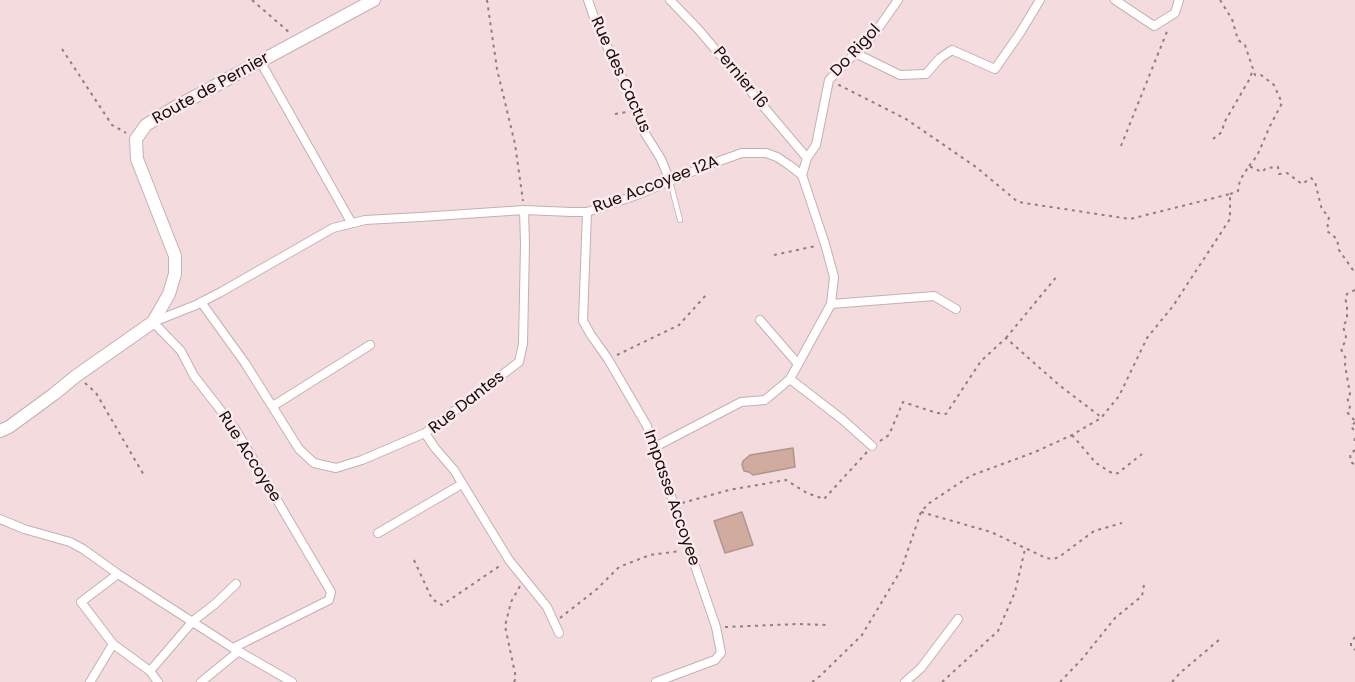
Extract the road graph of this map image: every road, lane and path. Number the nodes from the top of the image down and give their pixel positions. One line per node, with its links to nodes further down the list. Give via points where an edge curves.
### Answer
1 (252, 0): 12 (path)
2 (374, 0): 12 (street, Route de Pernier)
3 (488, 0): 26 (path)
4 (588, 0): 24 (street, Rue des Cactus, via 641,127)
5 (670, 0): 21 (street, Pernier 16)
6 (898, 0): 14 (street, Do Rigol)
7 (1040, 0): 14 (street, via 995,69 952,50 926,74 900,75)
8 (1115, 0): 11 (street, via 1154,26)
9 (1179, 0): 11 (street)
10 (1221, 0): 16 (path, via 1238,40 1245,45)
11 (1175, 13): 20 (path)
12 (299, 40): 15 (street, Route de Pernier)
13 (62, 49): 18 (path, via 112,125)
14 (855, 53): 17 (street, Do Rigol)
15 (260, 61): 18 (street, Route de Pernier, via 171,109 146,125); 29 (street)
16 (1253, 70): 19 (path, via 1222,132); 22 (path, via 1274,85 1282,103)
17 (829, 80): 21 (street, Do Rigol, via 816,145); 25 (path, via 906,118 1018,202 1130,219)
18 (136, 140): 40 (street, Route de Pernier, via 136,159 175,256 169,294)
19 (1213, 140)
20 (1121, 146)
21 (807, 158): 23 (street, Do Rigol)
22 (1249, 166): 25 (path, via 1238,191); 32 (path, via 1262,172 1278,167 1279,174 1287,173 1302,184 1311,178 1315,182 1322,210 1329,216 1327,231 1337,240 1339,250)
23 (802, 175): 24 (street, Rue Accoyee 12A, via 777,157 742,153); 30 (street)
24 (670, 181): 27 (street, Rue Accoyee 12A); 28 (lane)
25 (1230, 194): 48 (path, via 1230,219 1173,306 1147,338 1119,396)
26 (524, 210): 27 (street, Rue Accoyee 12A); 29 (street, Rue Accoyee 12A); 52 (street, Rue Dantes, via 523,344 519,362)
27 (587, 212): 43 (street, Impasse Accoyee, via 583,321)
28 (680, 220)
29 (351, 222): 36 (street, Rue Accoyee 12A, via 319,234)
30 (825, 244): 31 (path); 37 (street, via 834,277)
31 (774, 255)
32 (1355, 273)
33 (1058, 275): 41 (path)
34 (1355, 290): 49 (path, via 1346,298 1346,337 1341,349 1350,394 1347,412)
35 (707, 294): 43 (path, via 679,325)
36 (201, 302): 40 (street, Rue Accoyee 12A); 47 (street)
37 (831, 304): 38 (street, via 934,296); 44 (street)
38 (956, 309)
39 (760, 320): 44 (street)
40 (153, 322): 45 (street, Route de Pernier); 85 (street, Rue Accoyee, via 181,351 194,376 236,430 331,592 329,600)
41 (1006, 338): 48 (path); 56 (path, via 981,361 946,414 903,402 889,435)
42 (370, 345): 47 (street)
43 (608, 359): 57 (street, Impasse Accoyee, via 647,426)
44 (798, 364): 46 (street)
45 (76, 376): 50 (street, Route de Pernier); 61 (path, via 96,393)
46 (790, 379): 56 (street); 57 (street, via 765,400 741,402)
47 (273, 406): 52 (street, via 299,449 315,463 336,468)
48 (1101, 418): 53 (path)
49 (1355, 422): 51 (path, via 1351,427)
50 (0, 431)
51 (1355, 431)
52 (425, 433): 62 (street, Rue Dantes)
53 (1072, 435): 59 (path, via 1096,463 1115,474); 64 (path, via 970,476)
54 (1355, 438): 55 (path)
55 (1355, 445)
56 (872, 446): 63 (path, via 824,499 786,480)
57 (653, 448): 63 (street, Impasse Accoyee)
58 (1355, 450): 60 (path, via 1350,454)
59 (1142, 454)
60 (1355, 465)
61 (145, 477)
62 (462, 484): 67 (street); 71 (street, Rue Dantes)
63 (673, 505): 69 (street, Impasse Accoyee)
64 (921, 512): 68 (path, via 991,532); 94 (path, via 901,570 862,635)
65 (0, 519): 72 (street, via 70,542)
66 (1122, 523): 68 (path, via 1094,531 1053,559)
67 (378, 533)
68 (1025, 548): 96 (path, via 1015,592 998,631)
69 (689, 549): 78 (path, via 650,555 619,567); 80 (street, Impasse Accoyee)
70 (414, 560): 71 (path, via 432,599 442,605)
71 (509, 560): 73 (street, Rue Dantes)
72 (118, 574): 77 (street); 84 (street, via 81,602)
73 (524, 579): 78 (street, Rue Dantes); 92 (path, via 511,602 505,626)
74 (236, 584): 77 (street)
75 (1144, 585): 97 (path, via 1142,596 1115,618)
76 (957, 619): 95 (street, via 921,668)
77 (193, 621): 85 (street); 87 (street)
78 (554, 621): 81 (street, Rue Dantes)
79 (828, 625): 80 (path)
80 (716, 627): 93 (street, Impasse Accoyee, via 721,653 716,660)
81 (559, 633)
82 (1355, 637): 86 (path, via 1351,647)
83 (1220, 639): 98 (path)
84 (113, 644): 87 (street); 88 (street)
85 (236, 650): 90 (street); 91 (street)
86 (1355, 650)
87 (150, 671): 89 (street)
88 (90, 682)
89 (158, 682)
90 (201, 682)
91 (292, 682)
92 (514, 682)
93 (656, 682)
94 (812, 682)
95 (905, 682)
96 (942, 682)
97 (1060, 682)
98 (1172, 682)

